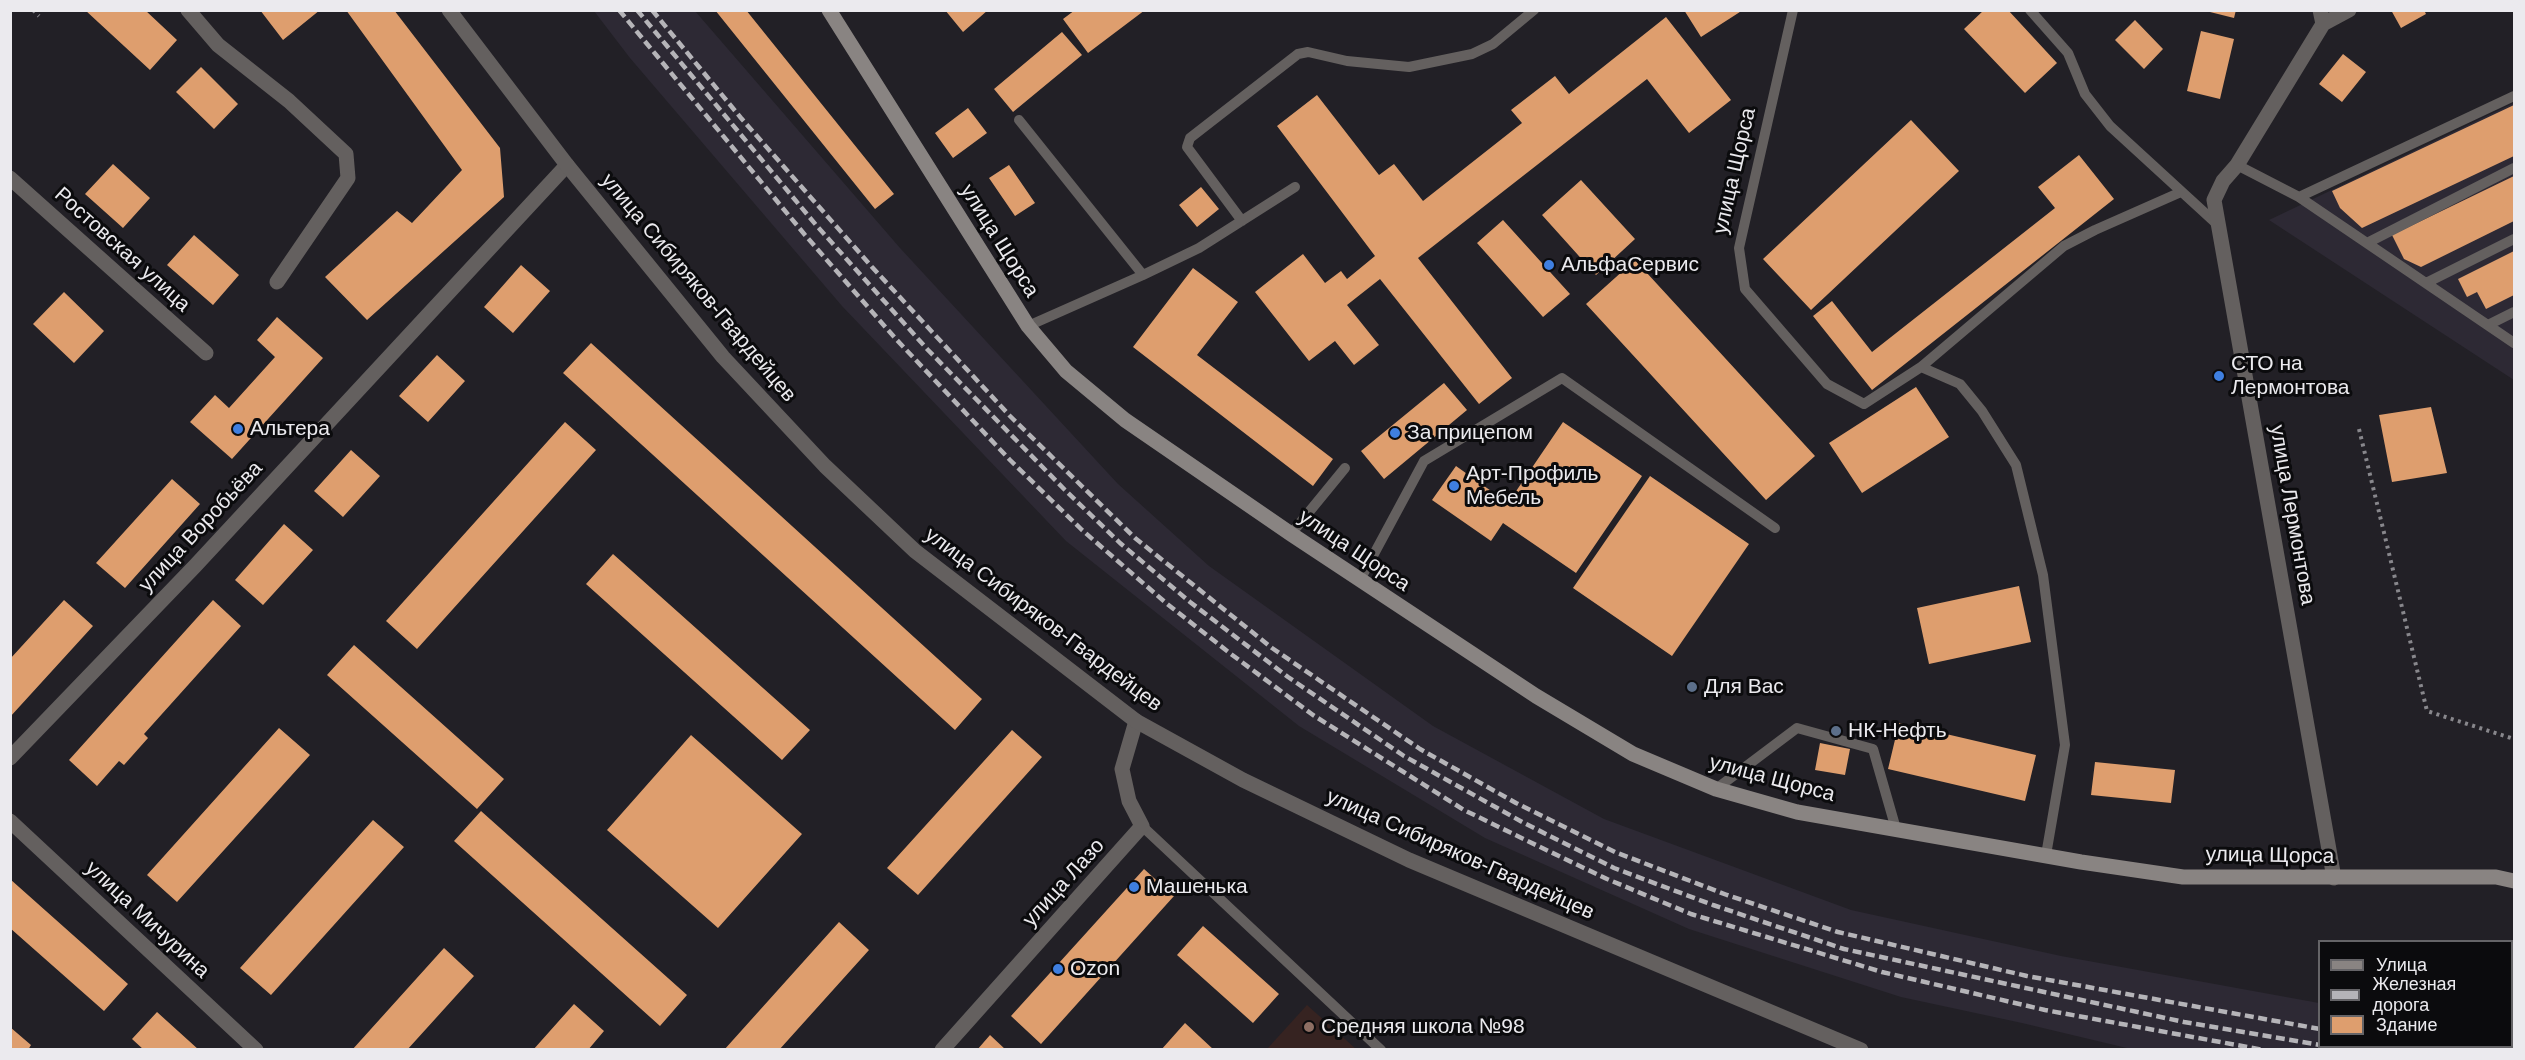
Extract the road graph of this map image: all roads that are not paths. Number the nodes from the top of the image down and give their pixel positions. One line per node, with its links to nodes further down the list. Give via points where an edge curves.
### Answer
1 (188, 10): 23 (street, via 218,45 289,100 346,154 348,178)
2 (449, 10): 11 (street, улица Сибиряков-Гвардейцев)
3 (829, 10): 27 (main road, улица Щорса)
4 (1533, 10): 18 (lane, via 1493,44 1472,54 1409,67 1347,61 1308,52 1298,54 1190,138 1187,147)
5 (1793, 10): 30 (lane, улица Щорса, via 1739,248 1745,289 1827,384 1864,404)
6 (2030, 10): 16 (lane, via 2068,53 2085,94 2110,126)
7 (2349, 10): 8 (street)
8 (2322, 17): 12 (street, улица Лермонтова)
9 (2514, 96): 17 (lane)
10 (1018, 120): 22 (lane)
11 (567, 165): 35 (street, улица Сибиряков-Гвардейцев, via 723,357 825,466 915,551); 36 (street, улица Воробьёва, via 195,566)
12 (2237, 165): 17 (lane); 19 (street, улица Лермонтова, via 2214,200)
13 (2514, 168): 21 (lane)
14 (10, 178): 29 (street, Ростовская улица)
15 (1295, 186): 18 (lane)
16 (2181, 192): 19 (lane); 30 (lane, via 2064,246)
17 (2299, 197): 21 (lane)
18 (1242, 221): 22 (lane, via 1199,248)
19 (2218, 225): 42 (street, улица Лермонтова)
20 (2514, 239): 24 (lane)
21 (2367, 243): 24 (lane)
22 (1143, 275): 27 (lane)
23 (277, 282)
24 (2426, 284): 26 (lane)
25 (2514, 312): 26 (lane)
26 (2488, 325): 28 (lane)
27 (1028, 326): 33 (main road, улица Щорса, via 1066,371 1125,420)
28 (2514, 343)
29 (206, 353)
30 (1921, 367): 41 (lane, via 1960,384 2016,465 2043,575 2065,745)
31 (1344, 468): 33 (lane)
32 (1775, 528): 34 (lane, via 1562,378 1424,461)
33 (1292, 534): 34 (main road, улица Щорса)
34 (1360, 580): 37 (main road, улица Щорса, via 1536,696 1633,754)
35 (1136, 721): 39 (street, via 1122,769 1129,801); 47 (street, улица Сибиряков-Гвардейцев, via 1243,780 1409,860)
36 (10, 758)
37 (1716, 789): 40 (main road, улица Щорса, via 1797,812); 40 (lane, via 1797,728 1873,749)
38 (10, 821): 44 (street, улица Мичурина)
39 (1142, 826): 45 (street, улица Лазо); 46 (lane)
40 (1896, 829): 41 (main road, улица Щорса)
41 (2046, 855): 42 (main road, улица Щорса, via 2182,877)
42 (2334, 878): 43 (main road, улица Щорса, via 2496,877)
43 (2514, 881)
44 (256, 1050)
45 (942, 1050)
46 (1381, 1050)
47 (1861, 1050)

